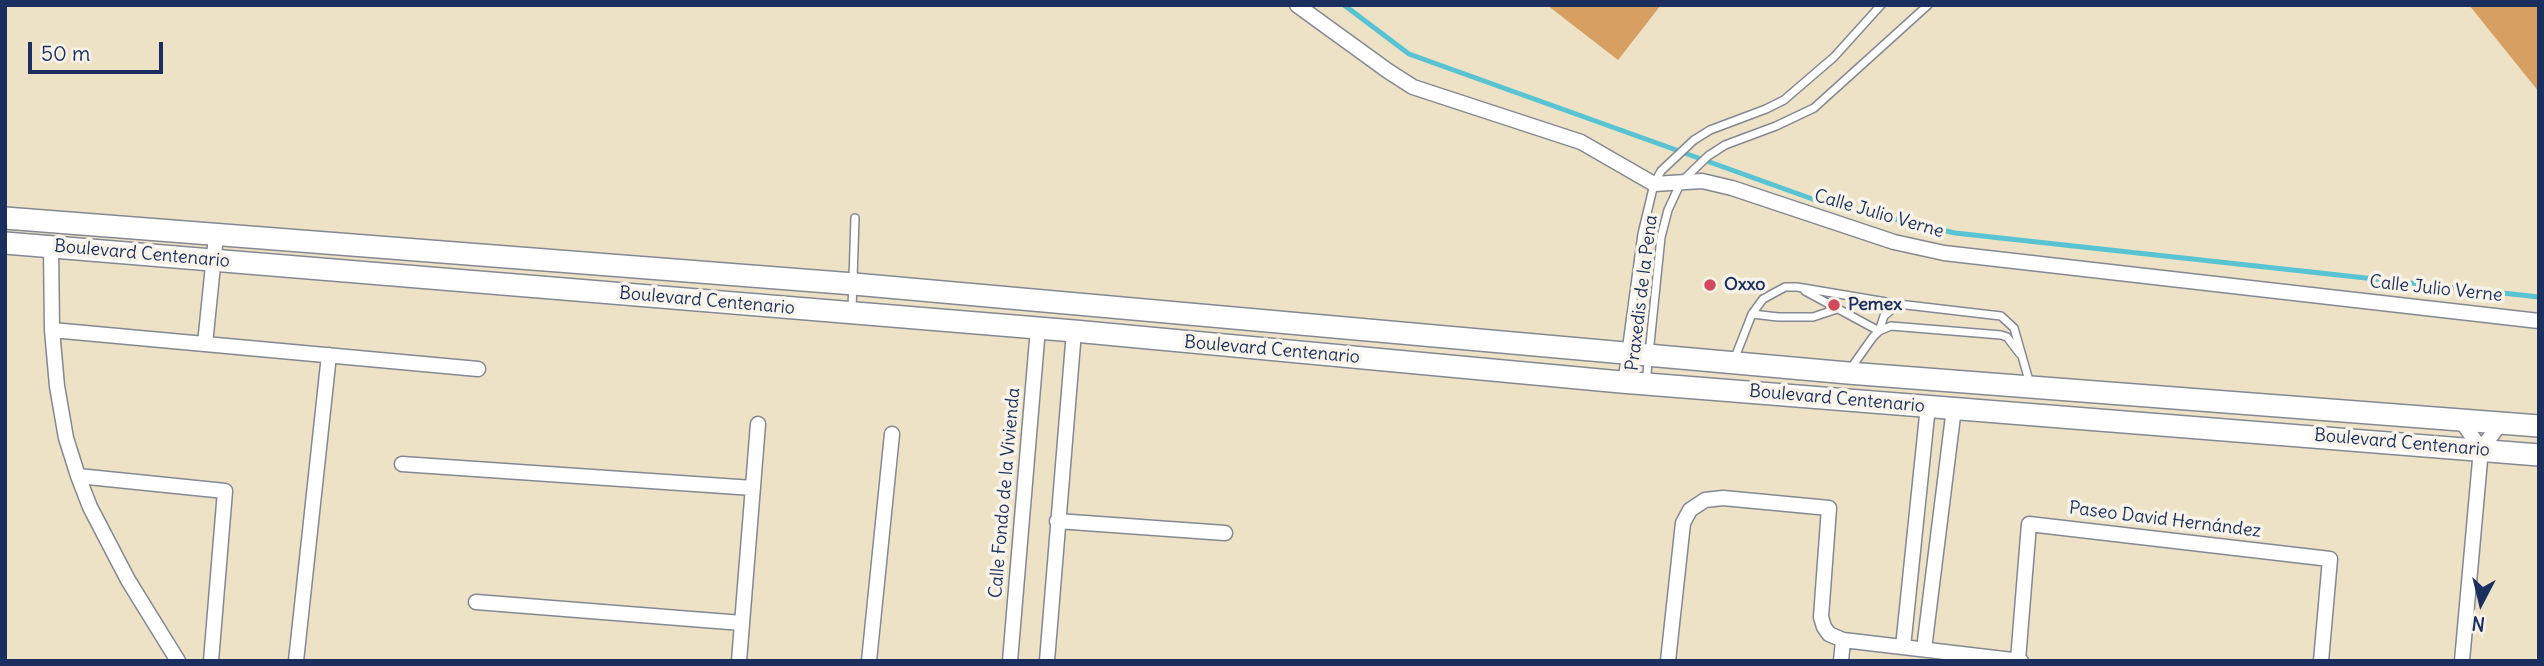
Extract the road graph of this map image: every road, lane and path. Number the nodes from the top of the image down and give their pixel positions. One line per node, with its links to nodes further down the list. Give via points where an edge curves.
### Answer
1 (1297, 5): 5 (street, via 1413,87 1581,142)
2 (1881, 5): 5 (lane, Praxedis de la Pena, via 1834,57 1784,100 1694,140 1669,162)
3 (1928, 5): 4 (lane, Praxedis de la Pena, via 1814,108 1725,145)
4 (1681, 182): 5 (street, Calle Julio Verne); 22 (street, Calle Julio Verne, via 1731,188 1894,242 1944,253); 31 (lane, Praxedis de la Pena, via 1661,237)
5 (1654, 184): 30 (lane, Praxedis de la Pena)
6 (5, 218): 8 (main road, Boulevard Centenario)
7 (855, 218): 13 (lane)
8 (216, 236): 11 (street); 12 (main road, Boulevard Centenario)
9 (5, 243): 10 (main road, Boulevard Centenario)
10 (51, 246): 11 (main road, Boulevard Centenario); 24 (street)
11 (214, 259): 14 (main road, Boulevard Centenario); 27 (street)
12 (539, 260): 13 (main road, Boulevard Centenario); 14 (main road)
13 (854, 284): 18 (lane); 19 (main road, Boulevard Centenario)
14 (536, 286): 18 (main road, Boulevard Centenario)
15 (1797, 287): 16 (lane); 17 (lane); 20 (lane, via 1785,287 1763,299)
16 (1898, 304): 26 (lane, via 1884,316); 32 (lane, via 2001,317 2014,328)
17 (1837, 309): 20 (lane, via 1813,317); 26 (lane)
18 (852, 313): 23 (main road, Boulevard Centenario)
19 (1175, 313): 21 (main road, Boulevard Centenario); 23 (main road, via 1157,323 1057,316)
20 (1752, 314): 33 (lane)
21 (1260, 320): 28 (main road); 30 (main road, Boulevard Centenario)
22 (2539, 320)
23 (1038, 328): 25 (main road, Boulevard Centenario); 67 (street, Calle Fondo de la Vivienda)
24 (52, 330): 27 (street); 52 (street, via 66,438)
25 (1074, 331): 28 (main road, Boulevard Centenario); 54 (street)
26 (1879, 331): 32 (lane, via 1891,326 2001,335); 35 (lane)
27 (205, 344): 29 (street)
28 (1258, 349): 36 (main road, Boulevard Centenario)
29 (329, 355): 34 (street); 64 (street)
30 (1625, 355): 31 (main road, Boulevard Centenario); 36 (lane, Praxedis de la Pena)
31 (1649, 356): 33 (main road, Boulevard Centenario); 37 (lane, Praxedis de la Pena)
32 (2022, 358): 38 (lane)
33 (1732, 363): 35 (main road, Boulevard Centenario)
34 (478, 369)
35 (1848, 373): 38 (main road, Boulevard Centenario)
36 (1621, 382): 37 (main road, Boulevard Centenario)
37 (1646, 383): 40 (main road, Boulevard Centenario)
38 (2031, 387): 39 (main road, Boulevard Centenario)
39 (2090, 391): 40 (main road, via 1947,393); 41 (main road, Boulevard Centenario)
40 (1927, 406): 42 (main road, Boulevard Centenario); 59 (street)
41 (2290, 406): 43 (main road, Boulevard Centenario); 46 (main road, via 2260,422)
42 (1954, 408): 46 (main road, Boulevard Centenario); 60 (street)
43 (2460, 419): 44 (main road, Boulevard Centenario); 49 (street)
44 (2501, 423): 47 (main road, Boulevard Centenario); 49 (street)
45 (758, 424): 53 (street)
46 (2169, 425): 49 (main road, Boulevard Centenario)
47 (2539, 426)
48 (891, 434): 66 (street)
49 (2481, 449): 50 (main road, Boulevard Centenario); 73 (street)
50 (2539, 455)
51 (402, 464): 53 (street)
52 (78, 476): 62 (street, via 128,580); 63 (street, via 225,491)
53 (753, 488): 57 (street)
54 (1057, 521): 55 (street); 68 (street)
55 (1225, 533)
56 (476, 601): 57 (street)
57 (742, 623): 65 (street)
58 (1843, 640): 59 (street); 69 (street, via 1829,634 1821,617 1829,508 1705,500 1690,510 1683,523); 70 (street)
59 (1903, 647): 60 (street)
60 (1924, 649): 61 (street)
61 (1990, 659): 71 (street)
62 (178, 661)
63 (211, 661)
64 (296, 661)
65 (739, 661)
66 (869, 661)
67 (1010, 661)
68 (1048, 661)
69 (1668, 661)
70 (1841, 661)
71 (2020, 661): 72 (street, Paseo David Hernández, via 2029,524 2330,558)
72 (2320, 661)
73 (2462, 661)

